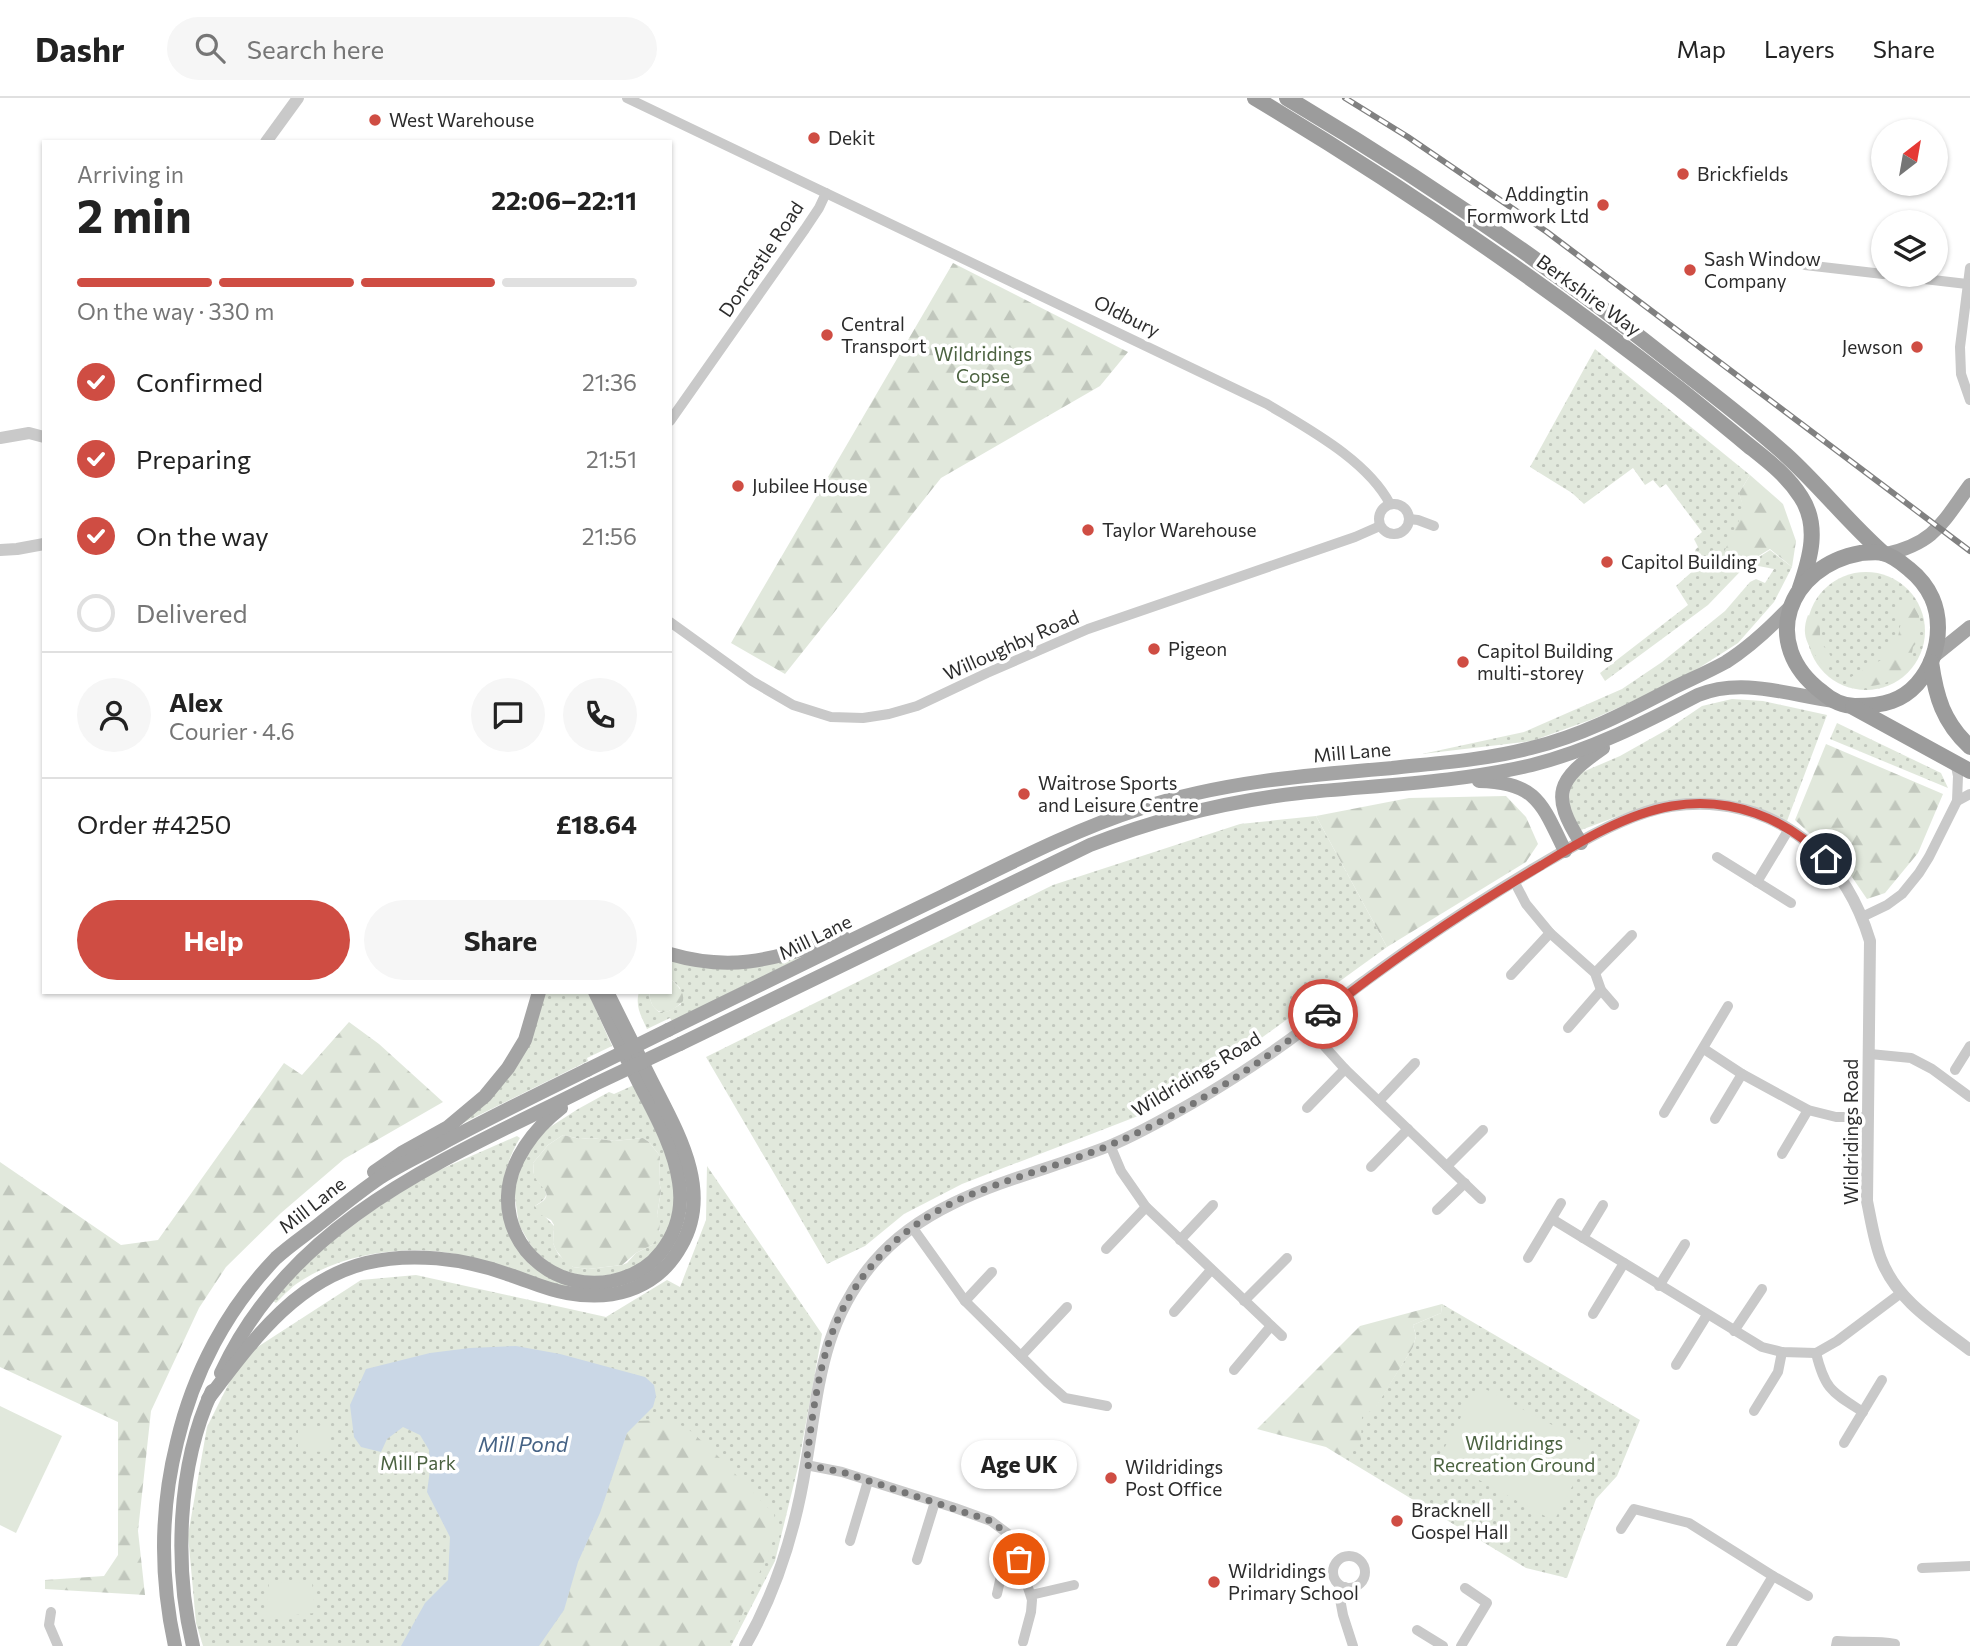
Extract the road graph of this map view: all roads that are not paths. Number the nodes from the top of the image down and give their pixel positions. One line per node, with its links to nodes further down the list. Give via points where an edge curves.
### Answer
1 (298, 98): 5 (street)
2 (627, 98): 6 (street, Doncastle Road)
3 (1255, 98): 24 (highway, Berkshire Way, via 1367,166 1526,274 1776,467 1807,507 1812,537)
4 (1287, 98): 23 (highway, Berkshire Way, via 1421,181 1629,328 1786,455)
5 (267, 140)
6 (826, 193): 13 (street, Doncastle Road); 17 (street, Oldbury, via 1267,404 1365,471)
7 (1805, 265): 9 (street)
8 (1970, 268): 11 (street)
9 (1871, 273)
10 (1948, 282): 11 (street)
11 (1967, 284): 12 (street, via 1960,347 1961,374)
12 (1970, 400)
13 (672, 418)
14 (40, 433): 15 (street)
15 (0, 438)
16 (1970, 483): 23 (main road, via 1930,537)
17 (1390, 504): 18 (street, via 1404,507); 19 (street, via 1378,516)
18 (1409, 519): 19 (street, via 1397,534); 20 (street)
19 (1380, 526): 26 (street, Willoughby Road, via 1088,629 917,706 863,718 831,717 793,705)
20 (1434, 526)
21 (42, 544): 22 (street)
22 (0, 550)
23 (1884, 554): 24 (highway, via 1861,553 1833,561); 28 (highway, via 1916,575 1932,598 1938,620)
24 (1800, 588): 25 (highway)
25 (1791, 606): 29 (highway, via 1787,628 1793,658 1809,681); 45 (main road, Mill Lane, via 1724,663 1582,732 1539,746 1442,764 1269,780 1175,798 1063,838)
26 (672, 623)
27 (1970, 626): 28 (main road)
28 (1932, 659): 29 (highway, via 1918,682 1892,701); 31 (highway, via 1945,716)
29 (1844, 704): 30 (main road, Mill Lane, via 1765,689 1724,688 1698,695); 32 (highway)
30 (1624, 733): 34 (main road, Mill Lane, via 1531,765); 38 (main road, via 1582,762 1564,786 1562,807)
31 (1970, 747)
32 (1955, 762): 33 (highway); 36 (street)
33 (1970, 771)
34 (1440, 780): 39 (main road, via 1520,787 1543,807); 66 (main road, Mill Lane, bridge, via 1258,799 1124,832)
35 (1970, 794): 36 (street)
36 (1957, 802): 44 (street, via 1909,887)
37 (1789, 829): 38 (street, Wildridings Road, via 1739,808 1687,804 1648,811); 42 (street); 44 (street, Wildridings Road, via 1826,859)
38 (1581, 843): 39 (street, Wildridings Road)
39 (1565, 851): 41 (street, Wildridings Road)
40 (1717, 857): 42 (street)
41 (1514, 881): 46 (street); 57 (street, Wildridings Road, via 1428,935)
42 (1757, 882): 43 (street)
43 (1791, 903)
44 (1862, 917): 61 (street, Wildridings Road, via 1870,941)
45 (879, 927): 48 (main road, via 754,962 716,963); 93 (main road, Mill Lane, bridge, via 489,1118 384,1175)
46 (1550, 933): 49 (street); 50 (street)
47 (1632, 935): 49 (street)
48 (672, 954)
49 (1595, 973): 51 (street)
50 (1511, 975)
51 (1601, 990): 55 (street); 58 (street)
52 (538, 994): 93 (main road, via 525,1040 485,1096 448,1127 369,1175 309,1222)
53 (596, 994): 66 (main road, via 658,1121 681,1192 677,1224 660,1254 634,1274 599,1283 569,1280 534,1260 517,1237 508,1206 511,1177 525,1148 543,1123)
54 (608, 994): 118 (main road, via 674,1126 693,1182 694,1207 688,1231 662,1271 636,1288 593,1297 564,1293 460,1261 411,1258 365,1263 334,1275 287,1305)
55 (1614, 1005)
56 (1728, 1006): 60 (street)
57 (1307, 1027): 63 (street); 76 (street, Wildridings Road, via 1203,1097)
58 (1568, 1028)
59 (1970, 1046): 64 (street)
60 (1704, 1049): 65 (street); 71 (street)
61 (1870, 1054): 67 (street, via 1911,1058); 72 (street, Wildridings Road)
62 (1415, 1063): 68 (street)
63 (1345, 1069): 68 (street); 69 (street)
64 (1955, 1070)
65 (1742, 1074): 70 (street); 73 (street)
66 (589, 1088): 118 (main road, Mill Lane, via 430,1168 373,1202 322,1241 292,1268 253,1317)
67 (1970, 1097)
68 (1379, 1101): 74 (street)
69 (1307, 1108)
70 (1808, 1110): 72 (street, via 1836,1117); 77 (street)
71 (1664, 1113)
72 (1868, 1117): 101 (street, Wildridings Road, via 1867,1201 1881,1258)
73 (1715, 1119)
74 (1408, 1129): 78 (street); 79 (street)
75 (1483, 1130): 78 (street)
76 (1110, 1145): 85 (street, via 1121,1171); 88 (street, Wildridings Road, via 966,1197)
77 (1782, 1154)
78 (1447, 1166): 80 (street)
79 (1371, 1167)
80 (1465, 1182): 81 (street); 86 (street)
81 (1481, 1199)
82 (1561, 1203): 87 (street)
83 (1213, 1205): 90 (street)
84 (1603, 1205): 89 (street)
85 (1146, 1206): 90 (street); 92 (street)
86 (1437, 1210)
87 (1552, 1219): 89 (street); 95 (street)
88 (912, 1227): 102 (street); 123 (street, Wildridings Road, via 871,1266 842,1311 825,1352)
89 (1583, 1238): 96 (street)
90 (1180, 1240): 97 (street)
91 (1685, 1244): 99 (street)
92 (1106, 1249)
93 (279, 1256): 146 (main road, Mill Lane, via 218,1335 195,1383 178,1435 163,1532 166,1600)
94 (1287, 1258): 103 (street)
95 (1528, 1258)
96 (1624, 1263): 99 (street); 106 (street)
97 (1211, 1270): 103 (street); 105 (street)
98 (992, 1272): 102 (street)
99 (1659, 1286): 107 (street)
100 (1762, 1289): 109 (street)
101 (1901, 1293): 111 (street, Wildridings Road); 113 (street)
102 (965, 1301): 114 (street)
103 (1244, 1301): 108 (street)
104 (1067, 1307): 114 (street)
105 (1174, 1312)
106 (1593, 1314)
107 (1707, 1315): 109 (street); 115 (street)
108 (1271, 1326): 110 (street); 116 (street)
109 (1734, 1331): 112 (street)
110 (1282, 1336)
111 (1970, 1350)
112 (1782, 1352): 113 (street); 120 (street, via 1779,1372)
113 (1815, 1353): 121 (street, via 1833,1393)
114 (1021, 1356): 119 (street, via 1065,1398)
115 (1676, 1365)
116 (1234, 1370)
117 (1882, 1380): 121 (street)
118 (208, 1399): 147 (main road, Mill Lane, via 193,1449 182,1518 180,1563)
119 (1107, 1406)
120 (1754, 1411)
121 (1863, 1412): 122 (street)
122 (1844, 1443)
123 (806, 1465): 124 (street); 148 (street, Wildridings Road, via 783,1562)
124 (869, 1481): 125 (street); 127 (street)
125 (935, 1502): 128 (street, via 991,1521 1007,1533); 129 (street)
126 (1622, 1529): 132 (street, via 1634,1509 1689,1523)
127 (850, 1541)
128 (1019, 1559): 136 (street, via 1001,1576); 137 (street)
129 (917, 1560)
130 (1970, 1566): 131 (street)
131 (1922, 1568)
132 (1773, 1576): 138 (street); 151 (street)
133 (1074, 1585): 137 (street)
134 (1345, 1587): 149 (street, via 1340,1599)
135 (1465, 1588): 150 (street, via 1487,1603)
136 (997, 1594)
137 (1031, 1595): 141 (street)
138 (1808, 1595)
139 (51, 1612): 145 (street, via 49,1625)
140 (1417, 1630): 144 (street)
141 (1023, 1642)
142 (1859, 1644): 143 (street); 152 (street, via 1837,1641)
143 (1895, 1644)
144 (1438, 1645)
145 (58, 1646)
146 (175, 1646)
147 (193, 1646)
148 (745, 1646)
149 (1353, 1646)
150 (1461, 1646)
151 (1731, 1646)
152 (1836, 1646)

